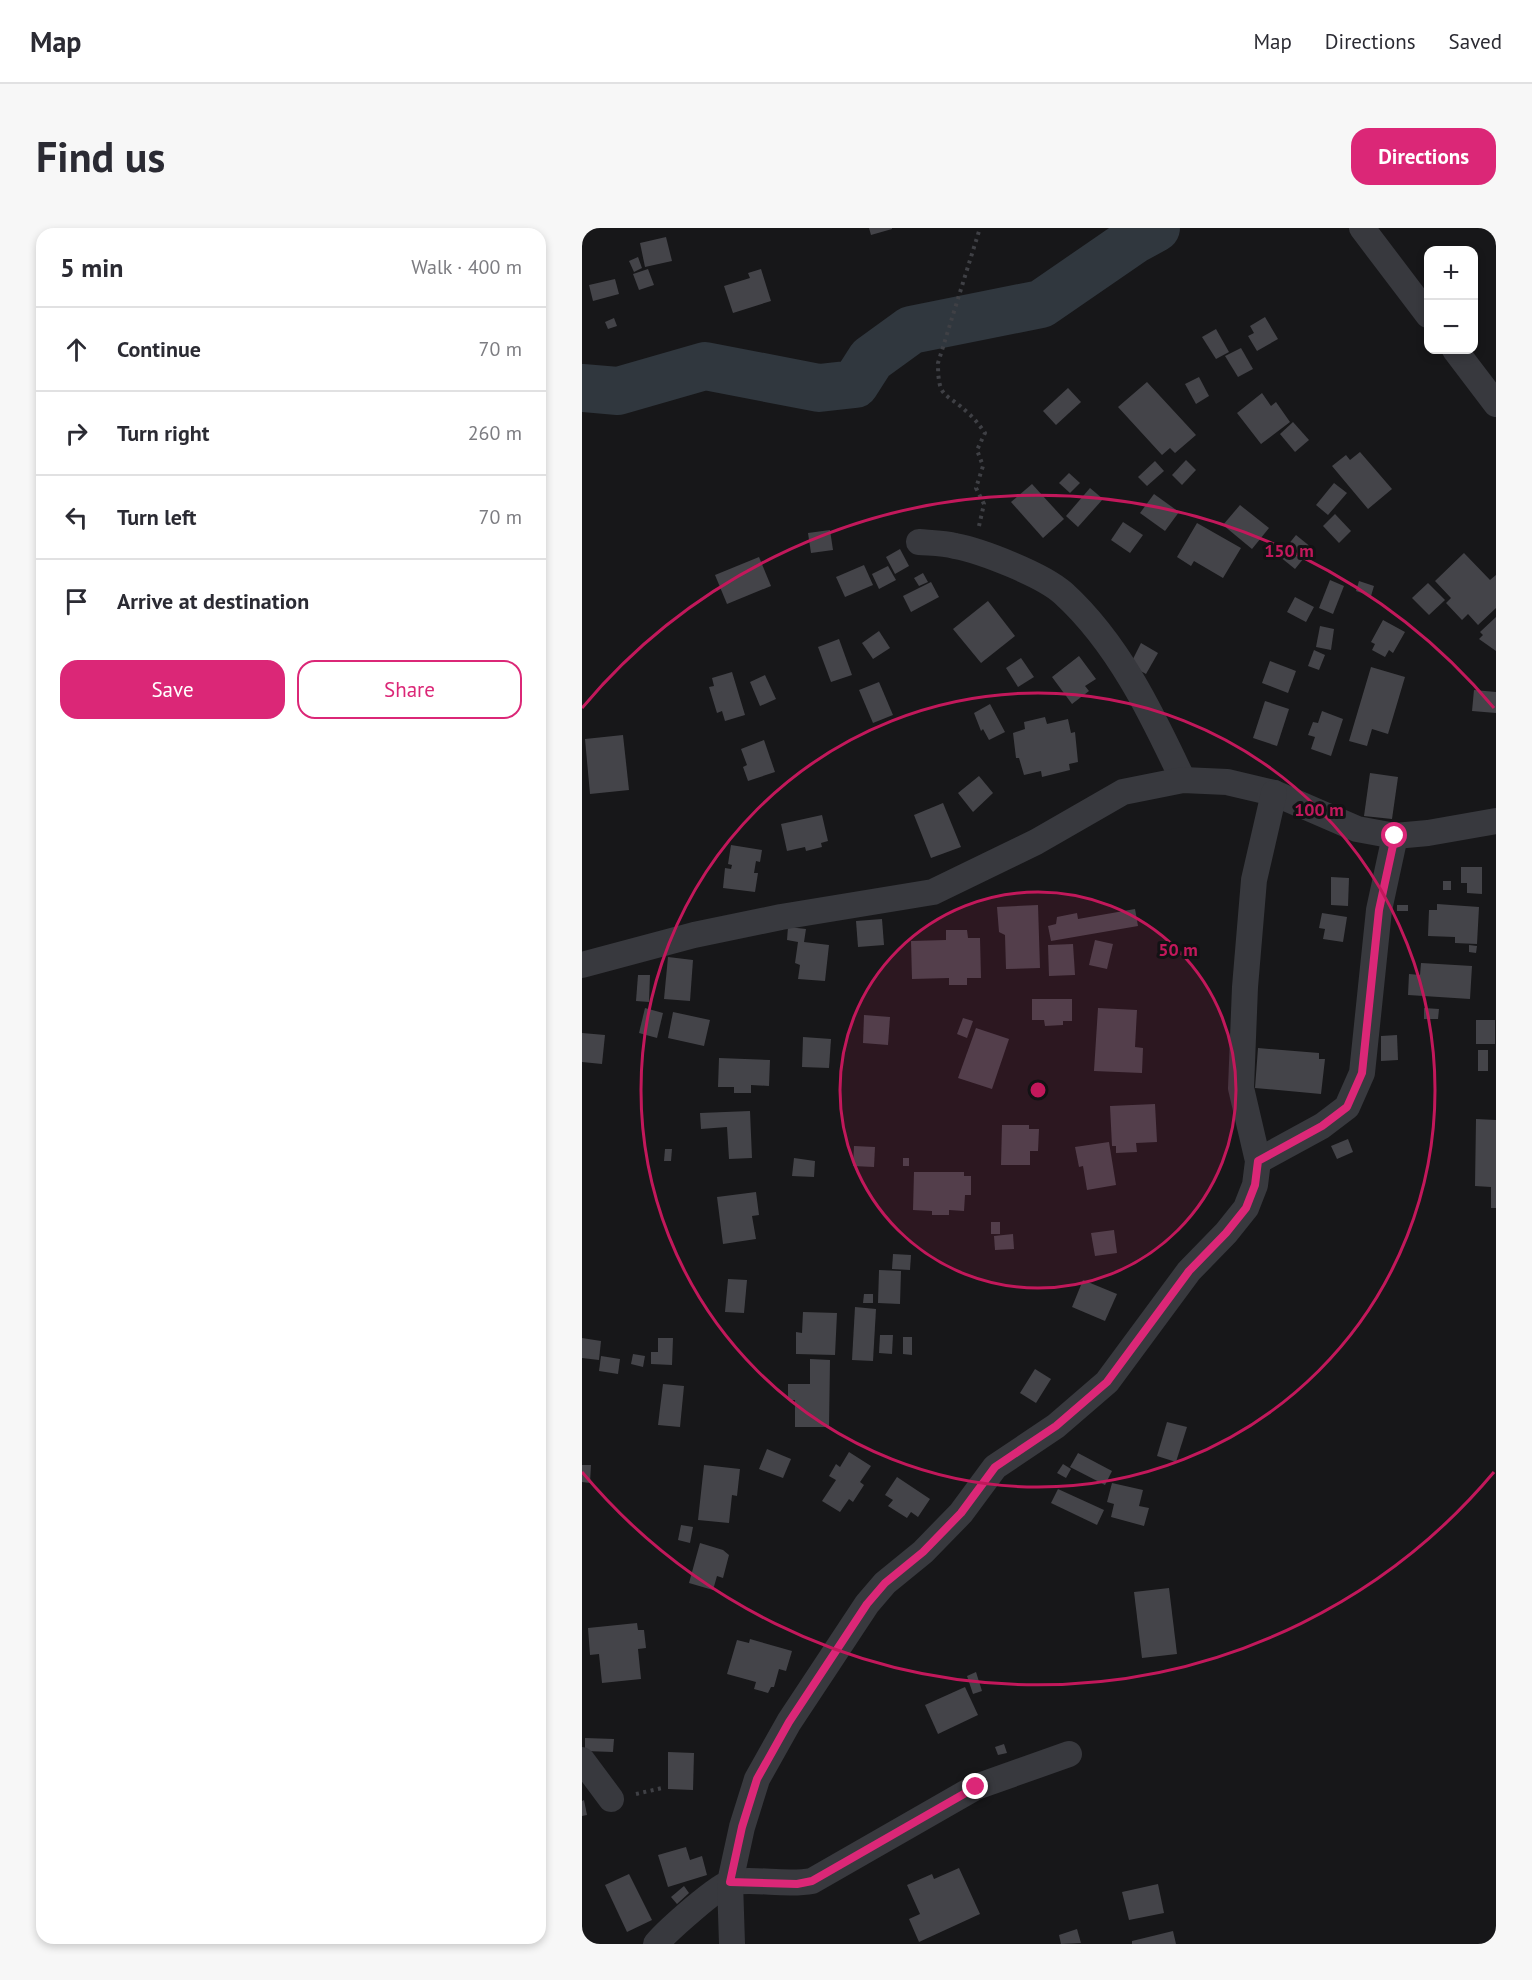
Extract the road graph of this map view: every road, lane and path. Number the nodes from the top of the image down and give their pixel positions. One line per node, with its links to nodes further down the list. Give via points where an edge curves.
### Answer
1 (980, 228): 6 (path, via 938,363 938,382 944,396 968,412 985,433 977,450 983,466 976,488 984,504)
2 (1362, 228): 3 (street)
3 (1424, 310)
4 (1458, 354): 5 (street)
5 (1496, 404)
6 (978, 532)
7 (919, 543): 8 (street, via 975,551 1062,592 1106,641 1154,718)
8 (1183, 780): 9 (street, via 1227,782); 12 (street, via 1124,792 1036,842 933,892 694,935)
9 (1274, 793): 11 (street, via 1357,829); 13 (street, via 1254,880 1240,1088)
10 (1496, 821): 11 (street)
11 (1395, 836): 13 (street, via 1379,910 1362,1073 1347,1107 1322,1126)
12 (582, 965)
13 (1258, 1161): 17 (street, via 1255,1185 1246,1208 1189,1271 1107,1382 1056,1426 995,1467 961,1513 867,1604 789,1722 757,1779)
14 (1070, 1754): 17 (street, via 976,1787 812,1881)
15 (582, 1760): 16 (street)
16 (611, 1799)
17 (730, 1882): 18 (street, via 676,1923); 19 (street)
18 (656, 1944)
19 (732, 1944)

